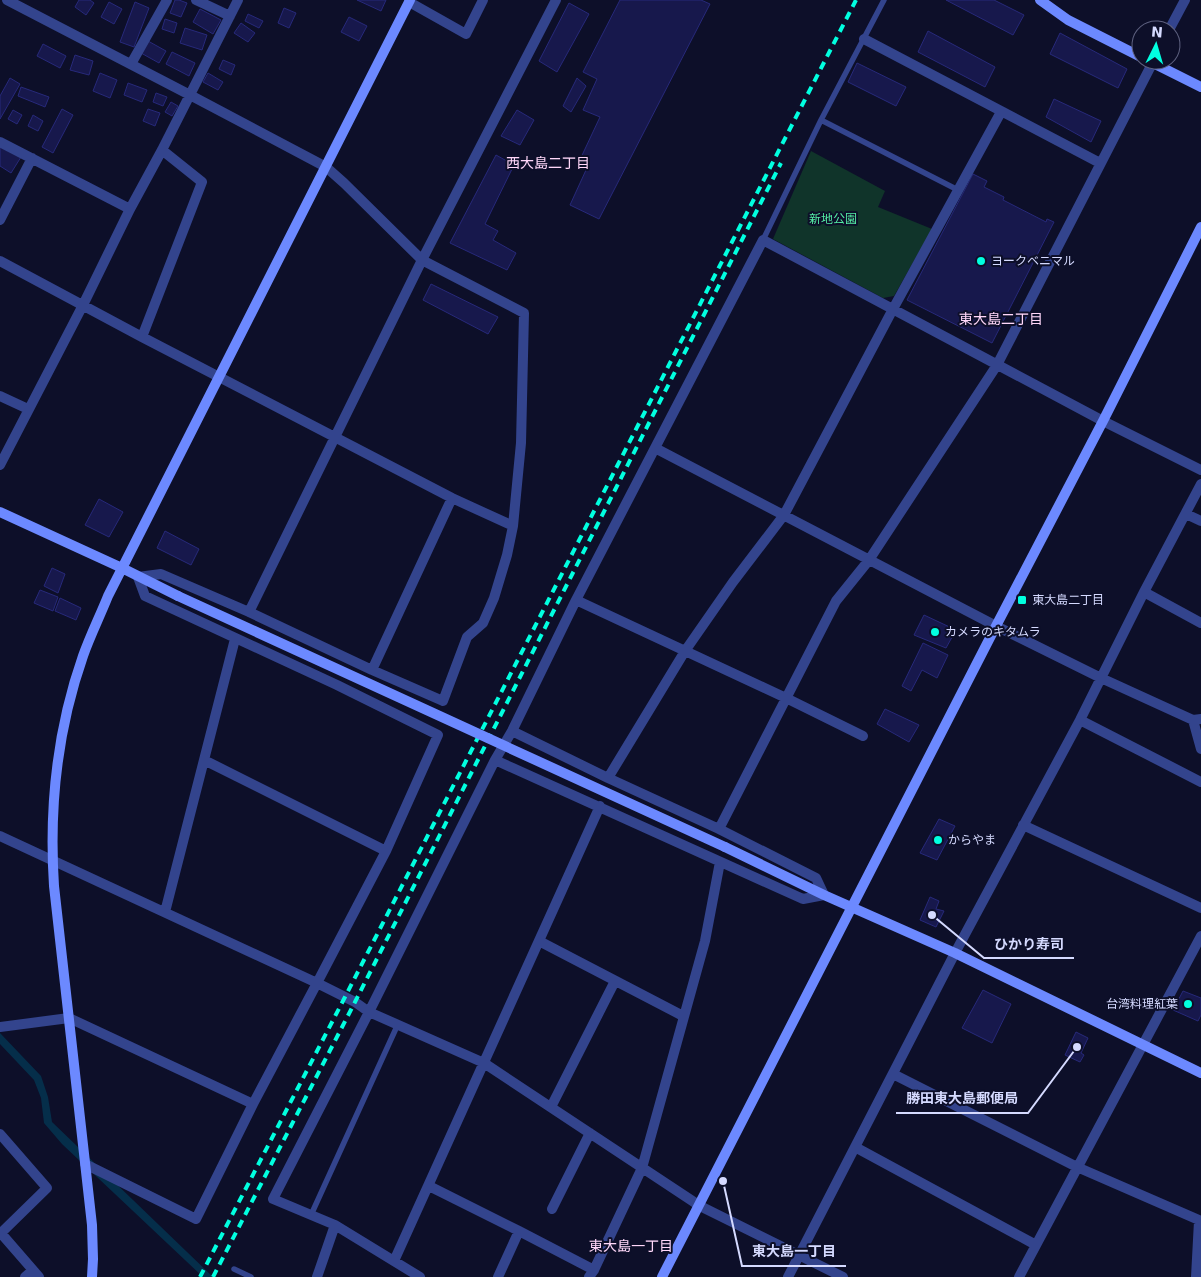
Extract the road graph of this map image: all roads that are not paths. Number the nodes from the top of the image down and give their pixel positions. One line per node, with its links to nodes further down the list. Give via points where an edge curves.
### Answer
1 (7, 0): 15 (street)
2 (167, 0): 15 (street)
3 (196, 0): 11 (street)
4 (238, 0): 11 (street)
5 (483, 0): 10 (street, via 466,34)
6 (556, 0): 32 (street)
7 (884, 0): 13 (lane)
8 (1040, 0): 14 (street, via 1068,20)
9 (1185, 0): 12 (street)
10 (409, 1): 26 (street)
11 (230, 16): 19 (street)
12 (1174, 20)
13 (864, 40): 20 (street); 21 (lane)
14 (1131, 52)
15 (131, 64): 19 (street)
16 (1146, 70): 25 (street)
17 (1168, 70): 18 (street)
18 (1201, 87)
19 (190, 95): 23 (street); 26 (street)
20 (1001, 112): 25 (street); 27 (street)
21 (821, 120): 27 (lane); 31 (lane)
22 (0, 142): 24 (street)
23 (162, 150): 28 (street); 36 (street, via 202,182)
24 (32, 158): 28 (street); 29 (street)
25 (1100, 163): 37 (street)
26 (326, 167): 32 (street); 38 (street)
27 (958, 190): 35 (street)
28 (130, 208): 34 (street)
29 (0, 220)
30 (1201, 227): 41 (street)
31 (763, 240): 35 (street); 43 (street)
32 (422, 260): 42 (street); 52 (street, via 524,313 521,443)
33 (0, 261): 34 (street)
34 (82, 305): 36 (street); 40 (street)
35 (893, 309): 37 (street); 50 (street)
36 (142, 337): 38 (street)
37 (997, 364): 41 (street); 53 (street)
38 (220, 377): 42 (street); 54 (street)
39 (0, 396): 40 (street)
40 (28, 409): 44 (street)
41 (1103, 421): 45 (street); 60 (street)
42 (334, 436): 47 (street); 58 (street)
43 (656, 448): 50 (street); 57 (street)
44 (0, 465)
45 (1201, 470)
46 (1201, 484): 49 (street)
47 (452, 498): 52 (street); 63 (street)
48 (0, 512): 54 (street)
49 (1186, 514): 51 (street); 56 (street)
50 (784, 515): 53 (street); 62 (street)
51 (1201, 521)
52 (513, 526): 63 (street, via 494,598 483,623 467,637 443,701)
53 (869, 560): 60 (street); 65 (street, via 836,602)
54 (122, 568): 55 (street); 80 (street, via 83,656 70,701 60,744)
55 (138, 577): 58 (street, via 161,574); 61 (street, via 145,596); 82 (street, bridge)
56 (1144, 592): 59 (street); 64 (street)
57 (576, 600): 62 (street); 68 (street)
58 (249, 612): 63 (street)
59 (1201, 623)
60 (996, 626): 64 (street); 83 (street)
61 (235, 639): 71 (street); 79 (street, via 438,735)
62 (685, 651): 65 (street); 73 (street)
63 (372, 670)
64 (1101, 678): 66 (street); 67 (street)
65 (786, 698): 69 (street); 77 (street)
66 (1197, 719): 70 (street)
67 (1080, 720): 74 (street); 76 (street)
68 (512, 732): 72 (street); 73 (street)
69 (863, 736)
70 (1201, 749)
71 (204, 760): 79 (street); 85 (street)
72 (495, 760): 75 (street); 91 (street)
73 (608, 778): 77 (street)
74 (1201, 782)
75 (600, 806): 81 (street); 87 (street)
76 (1023, 825): 84 (street); 88 (street)
77 (719, 829): 82 (street, via 816,878)
78 (0, 836): 80 (street)
79 (386, 851): 90 (street)
80 (52, 859): 85 (street); 93 (street)
81 (720, 862): 82 (street, via 803,899); 92 (street, via 706,941)
82 (824, 895): 83 (street)
83 (852, 907): 88 (street); 109 (street)
84 (1201, 908)
85 (166, 912): 90 (street)
86 (1201, 936): 96 (street)
87 (539, 941): 89 (street); 97 (street)
88 (955, 953): 96 (street); 99 (street)
89 (615, 980): 92 (street); 101 (street)
90 (318, 983): 91 (street); 100 (street)
91 (369, 1012): 94 (street); 111 (street, via 272,1199)
92 (683, 1016): 107 (street)
93 (69, 1018): 95 (street); 100 (street); 105 (street)
94 (398, 1024): 97 (street); 111 (lane)
95 (1, 1026)
96 (1142, 1045): 98 (street); 106 (street)
97 (484, 1063): 101 (street); 108 (street)
98 (1201, 1073)
99 (893, 1074): 104 (street); 106 (street)
100 (253, 1104): 105 (street, via 196,1219)
101 (551, 1107): 102 (street)
102 (590, 1133): 107 (street); 110 (street)
103 (0, 1134): 115 (street, via 47,1188)
104 (855, 1147): 116 (street); 117 (street)
105 (85, 1164): 122 (street, via 92,1225)
106 (1078, 1167): 112 (street); 116 (street)
107 (642, 1168): 109 (street); 120 (street)
108 (429, 1186): 114 (street); 118 (street)
109 (700, 1206): 117 (street); 127 (street)
110 (552, 1209)
111 (311, 1215): 113 (street)
112 (1200, 1221): 131 (street)
113 (335, 1225): 118 (street); 124 (street)
114 (519, 1231): 120 (street); 126 (street)
115 (0, 1232): 121 (street)
116 (1036, 1245): 130 (street)
117 (800, 1256): 128 (street); 129 (street)
118 (394, 1261): 125 (street)
119 (234, 1269): 123 (lane)
120 (592, 1274)
121 (33, 1275)
122 (92, 1277)
123 (251, 1277)
124 (317, 1277)
125 (420, 1277)
126 (498, 1277)
127 (662, 1277)
128 (788, 1277)
129 (843, 1277)
130 (1019, 1277)
131 (1196, 1277)

